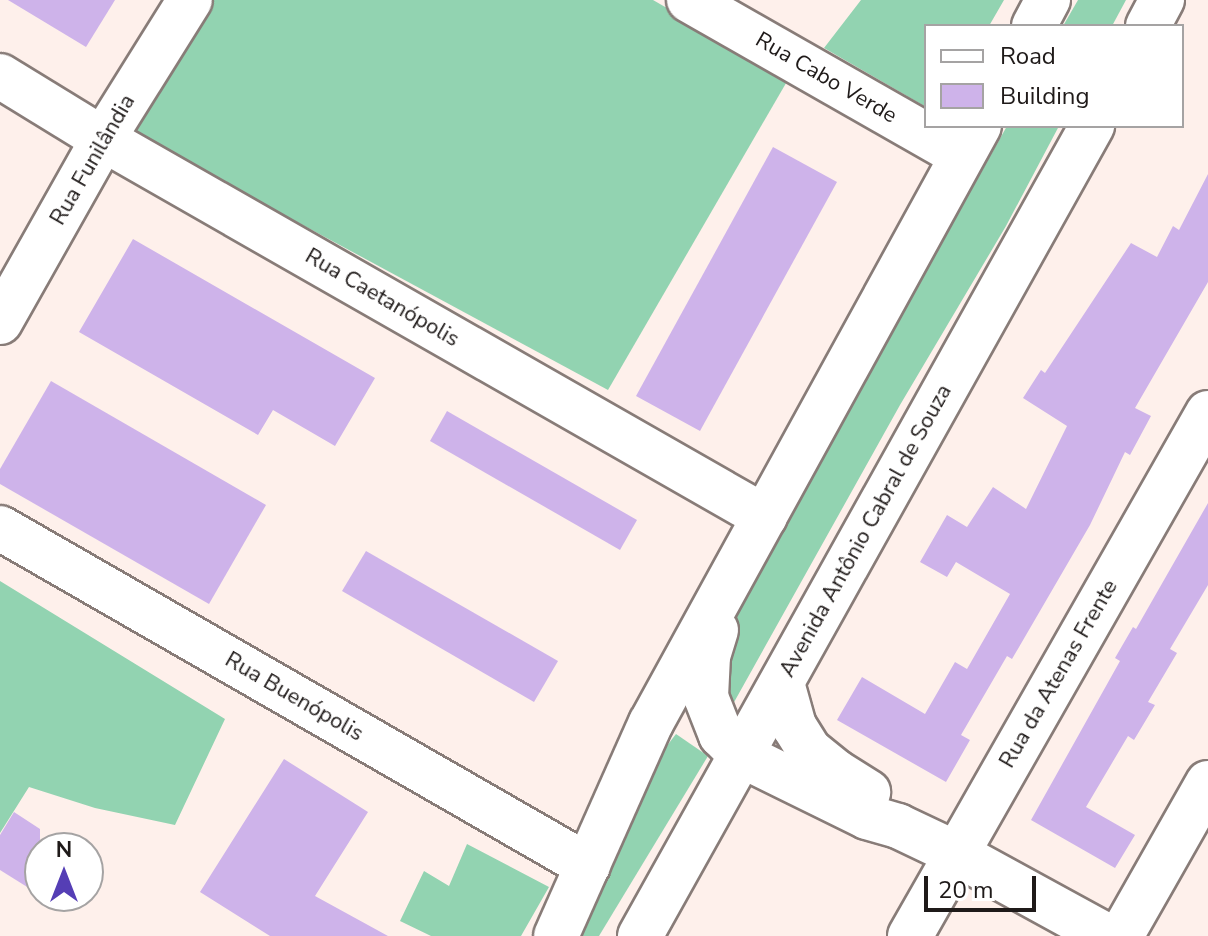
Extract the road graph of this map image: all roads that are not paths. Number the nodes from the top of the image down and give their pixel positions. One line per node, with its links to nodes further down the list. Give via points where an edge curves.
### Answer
1 (190, 0): 11 (street, Rua Funilândia)
2 (689, 0): 8 (street, Rua Cabo Verde)
3 (1048, 0): 5 (street)
4 (1162, 0): 6 (street)
5 (1035, 24)
6 (1149, 24)
7 (0, 76): 11 (street, Rua Caetanópolis)
8 (924, 118)
9 (944, 128): 12 (street, Rua Cabo Verde)
10 (1091, 128): 18 (street, Avenida Antônio Cabral de Souza)
11 (103, 139): 13 (street, Rua Funilândia); 15 (street, Rua Caetanópolis)
12 (970, 141): 15 (street)
13 (0, 322)
14 (1208, 413): 22 (street, Rua da Atenas Frente)
15 (765, 517): 17 (street)
16 (0, 528): 23 (street, Rua Buenópolis)
17 (729, 581): 19 (street, via 708,656 706,697 721,735); 23 (street, via 651,723)
18 (782, 683): 19 (street, Avenida Antônio Cabral de Souza); 21 (street, via 794,726 809,750 879,798)
19 (741, 755): 21 (street, via 867,817); 25 (street, Avenida Antônio Cabral de Souza)
20 (1208, 783): 28 (street)
21 (898, 826): 22 (street)
22 (957, 854): 26 (street, Rua da Atenas Frente); 27 (street)
23 (588, 866): 24 (street)
24 (556, 936)
25 (640, 936)
26 (910, 936)
27 (1107, 936)
28 (1121, 936)

